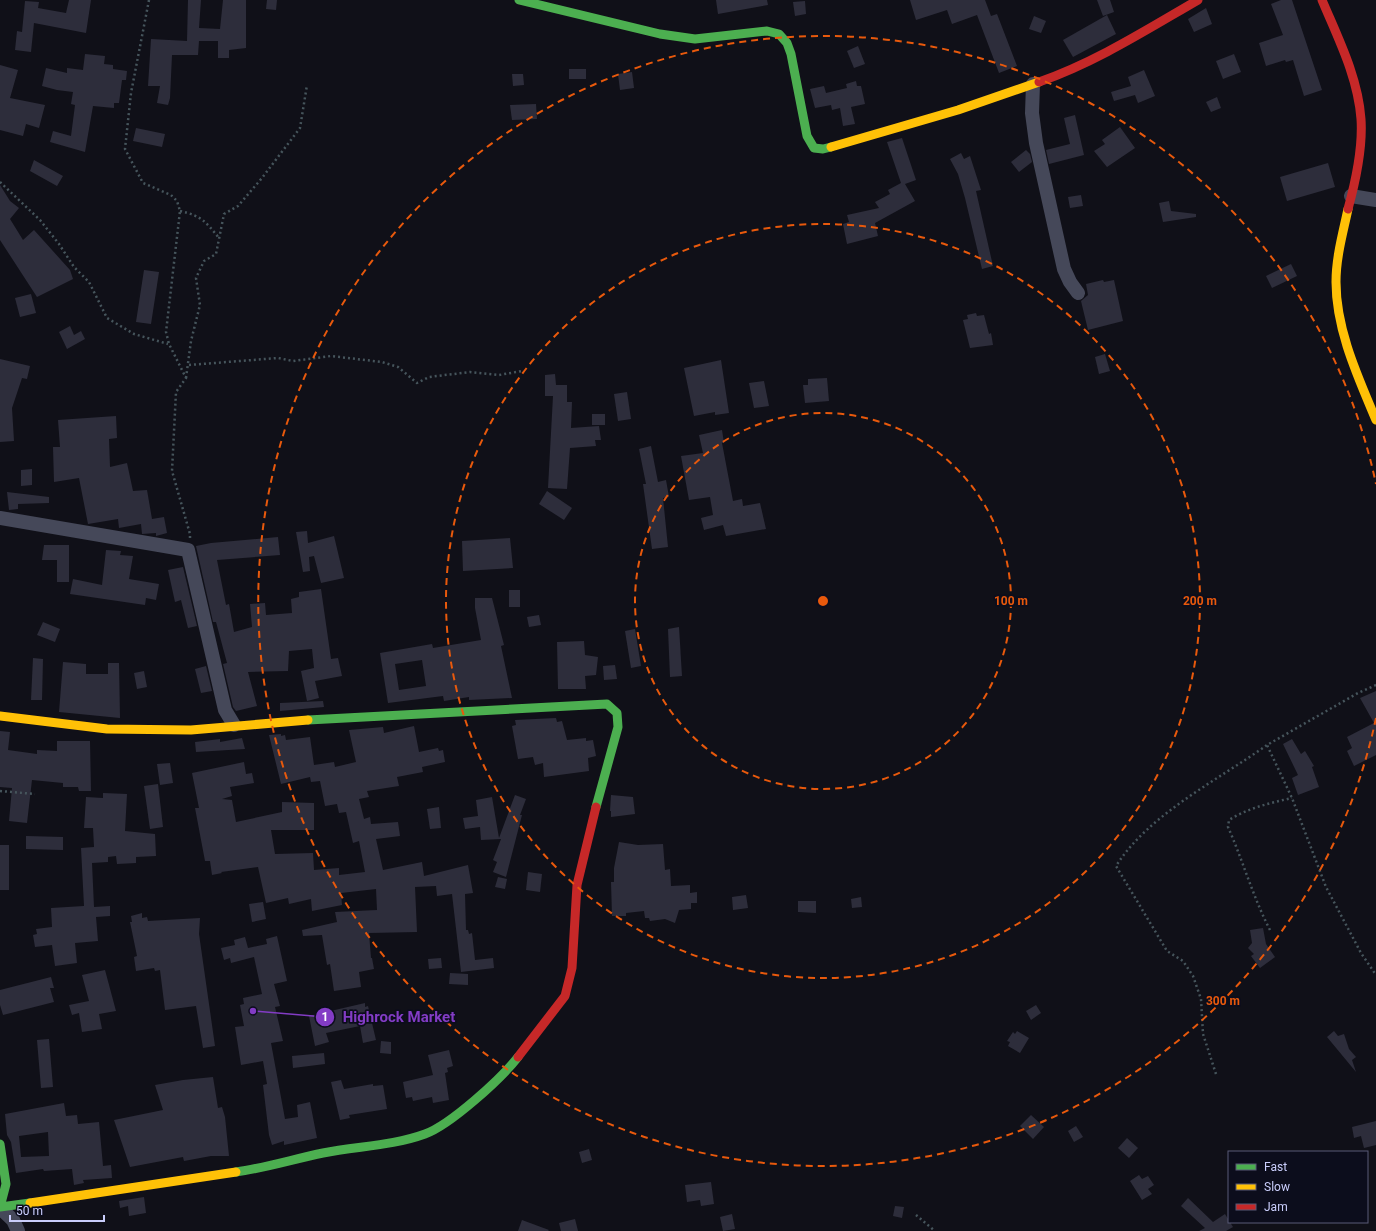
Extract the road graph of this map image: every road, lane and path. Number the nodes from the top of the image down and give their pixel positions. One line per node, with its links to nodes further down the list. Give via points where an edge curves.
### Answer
1 (149, 0): 10 (path, via 131,93 125,149 143,183 170,195 177,202)
2 (519, 0): 5 (street, via 654,33 695,39 767,31 779,34 787,43 791,54 807,136 814,148 830,148 958,110)
3 (1198, 0): 5 (street, via 1104,54 1070,71)
4 (1322, 0): 8 (street, via 1358,96 1362,142)
5 (1033, 84): 12 (street, via 1032,113 1036,143 1064,269)
6 (307, 85): 11 (path, via 300,128 238,206 224,214)
7 (0, 182): 13 (path, via 40,220 74,267 89,282 107,318 134,334)
8 (1351, 196): 9 (street); 17 (street, via 1337,264 1337,290 1340,313 1357,375)
9 (1376, 200)
10 (180, 211): 11 (path, via 203,219); 13 (path, via 167,325)
11 (219, 238): 14 (path, via 216,254 204,261 196,278 200,305 191,341)
12 (1078, 293)
13 (169, 344): 16 (path)
14 (189, 365): 15 (path, via 266,358 293,361 331,356 382,362 398,367 417,383 429,377 470,372 499,375); 16 (path)
15 (522, 371)
16 (186, 378): 19 (path, via 176,392 172,471 190,534)
17 (1376, 420)
18 (0, 518): 19 (street)
19 (188, 550): 22 (street, via 225,710)
20 (1376, 685): 23 (path)
21 (0, 716): 22 (street, via 123,730 191,730)
22 (234, 725): 31 (street, via 607,704 612,707 618,713 618,727 577,885 572,968 565,996 504,1072 474,1102 426,1134 398,1142 323,1153 251,1170)
23 (1267, 745): 26 (path); 29 (path, via 1187,798 1141,837 1116,866 1159,939 1168,951 1183,961 1193,976 1201,999 1203,1034)
24 (0, 791): 25 (path)
25 (35, 794)
26 (1292, 798): 27 (path, via 1240,812 1229,820 1228,827 1259,910); 28 (path, via 1326,887 1361,953)
27 (1270, 930)
28 (1376, 975)
29 (1216, 1074)
30 (0, 1144): 31 (street, via 6,1184)
31 (0, 1207): 33 (street, via 13,1220)
32 (916, 1215): 34 (path)
33 (18, 1231)
34 (935, 1231)

